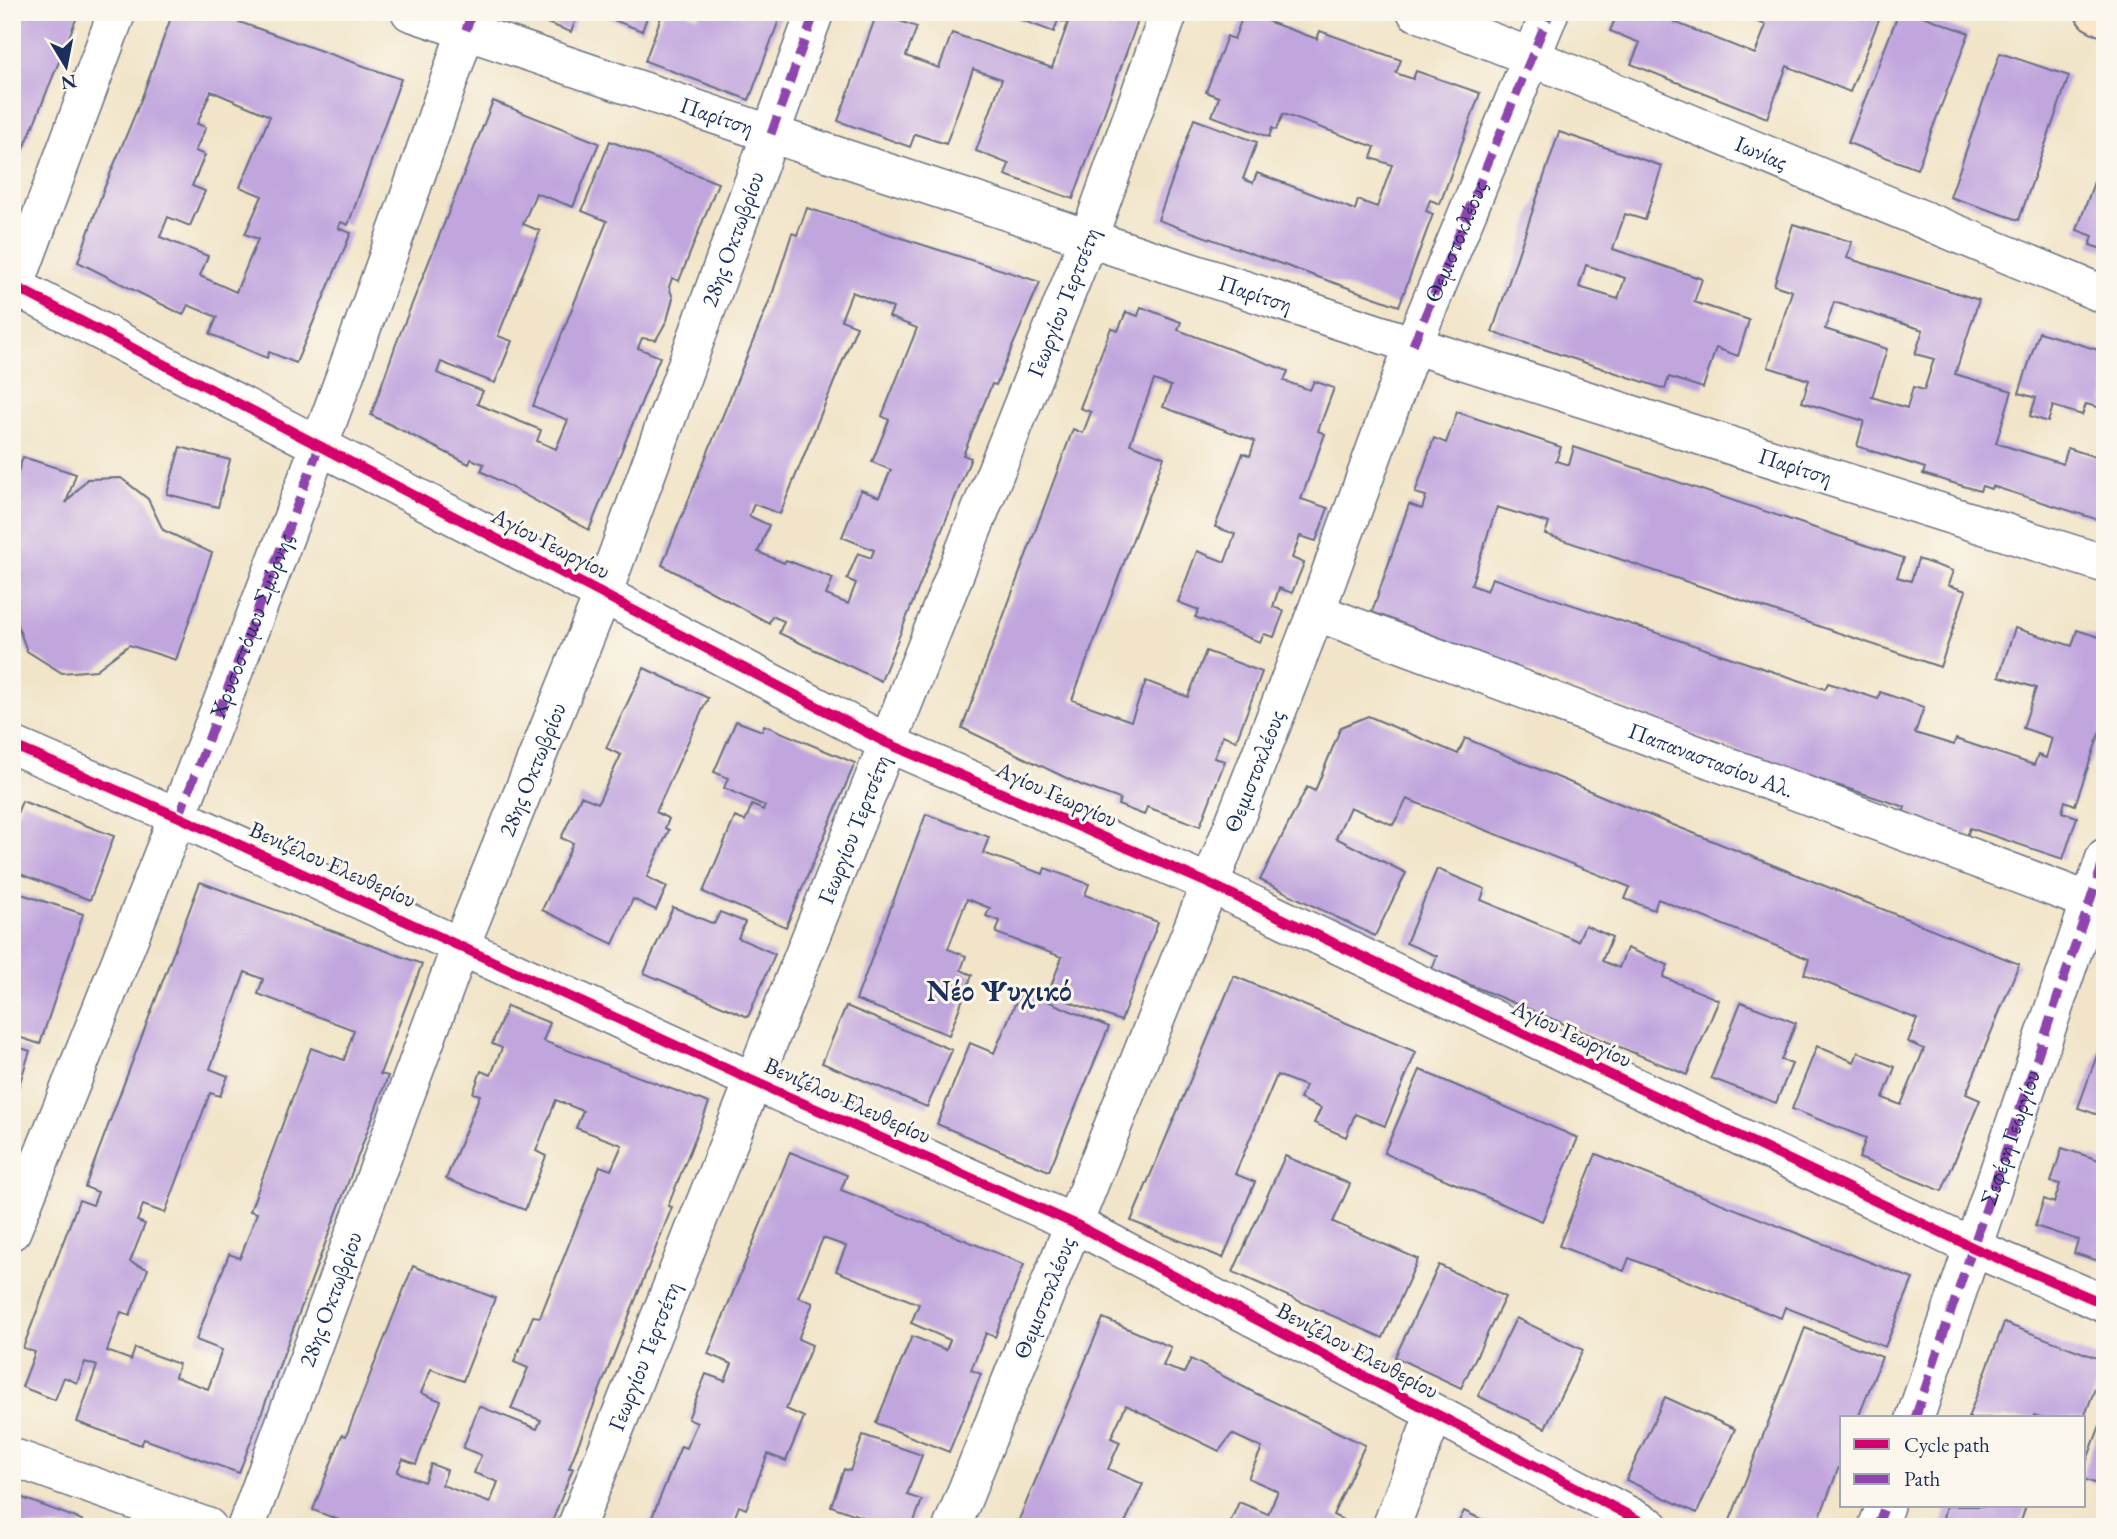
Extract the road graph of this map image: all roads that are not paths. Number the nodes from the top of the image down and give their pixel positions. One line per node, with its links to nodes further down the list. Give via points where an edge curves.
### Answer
1 (117, 12): 13 (street)
2 (410, 12): 9 (street, Παρίτση)
3 (815, 12): 11 (street, 28ης Οκτωβρίου)
4 (1169, 12): 12 (street, Γεωργίου Τερτσέτη)
5 (1416, 12): 10 (street, Ιωνίας)
6 (1550, 12): 10 (street, Θεμιστοκλέους)
7 (2095, 12): 8 (street)
8 (2105, 17)
9 (469, 21): 11 (street, Παρίτση); 16 (street, Χρυσοστόμου Σμύρνης)
10 (1531, 57): 14 (street, Ιωνίας); 15 (street, Θεμιστοκλέους)
11 (771, 134): 12 (street, Παρίτση); 18 (street, 28ης Οκτωβρίου)
12 (1089, 237): 15 (street, Παρίτση); 20 (street, Γεωργίου Τερτσέτη)
13 (13, 288): 16 (street, Αγίου Γεωργίου)
14 (2105, 295)
15 (1413, 345): 17 (street, Παρίτση); 19 (street, Θεμιστοκλέους)
16 (319, 447): 18 (street, Αγίου Γεωργίου); 22 (street, Χρυσοστόμου Σμύρνης)
17 (2105, 564)
18 (603, 594): 20 (street, Αγίου Γεωργίου); 26 (street, 28ης Οκτωβρίου)
19 (1316, 612): 24 (street, Θεμιστοκλέους); 25 (street, Παπαναστασίου Αλ.)
20 (887, 743): 24 (street, Αγίου Γεωργίου); 27 (street, Γεωργίου Τερτσέτη)
21 (12, 746): 22 (street, Βενιζέλου Ελευθερίου)
22 (179, 817): 26 (street, Βενιζέλου Ελευθερίου); 29 (street, Χρυσοστόμου Σμύρνης)
23 (2105, 857): 25 (street, Σεφέρη Γεωργίου)
24 (1210, 884): 28 (street, Θεμιστοκλέους); 30 (street, Αγίου Γεωργίου)
25 (2097, 904): 30 (street, Σεφέρη Γεωργίου)
26 (461, 946): 27 (street, Βενιζέλου Ελευθερίου); 37 (street, 28ης Οκτωβρίου)
27 (753, 1081): 28 (street, Βενιζέλου Ελευθερίου); 38 (street, Γεωργίου Τερτσέτη)
28 (1073, 1223): 32 (street, Βενιζέλου Ελευθερίου); 39 (street, Θεμιστοκλέους)
29 (12, 1231)
30 (1974, 1248): 31 (street, Αγίου Γεωργίου); 33 (street, Σεφέρη Γεωργίου)
31 (2105, 1304)
32 (1434, 1414): 40 (street); 41 (street, Βενιζέλου Ελευθερίου)
33 (1916, 1416)
34 (12, 1457): 36 (street)
35 (1884, 1508): 42 (street)
36 (208, 1527)
37 (246, 1527)
38 (576, 1527)
39 (952, 1527)
40 (1391, 1527)
41 (1651, 1527)
42 (1877, 1527)

